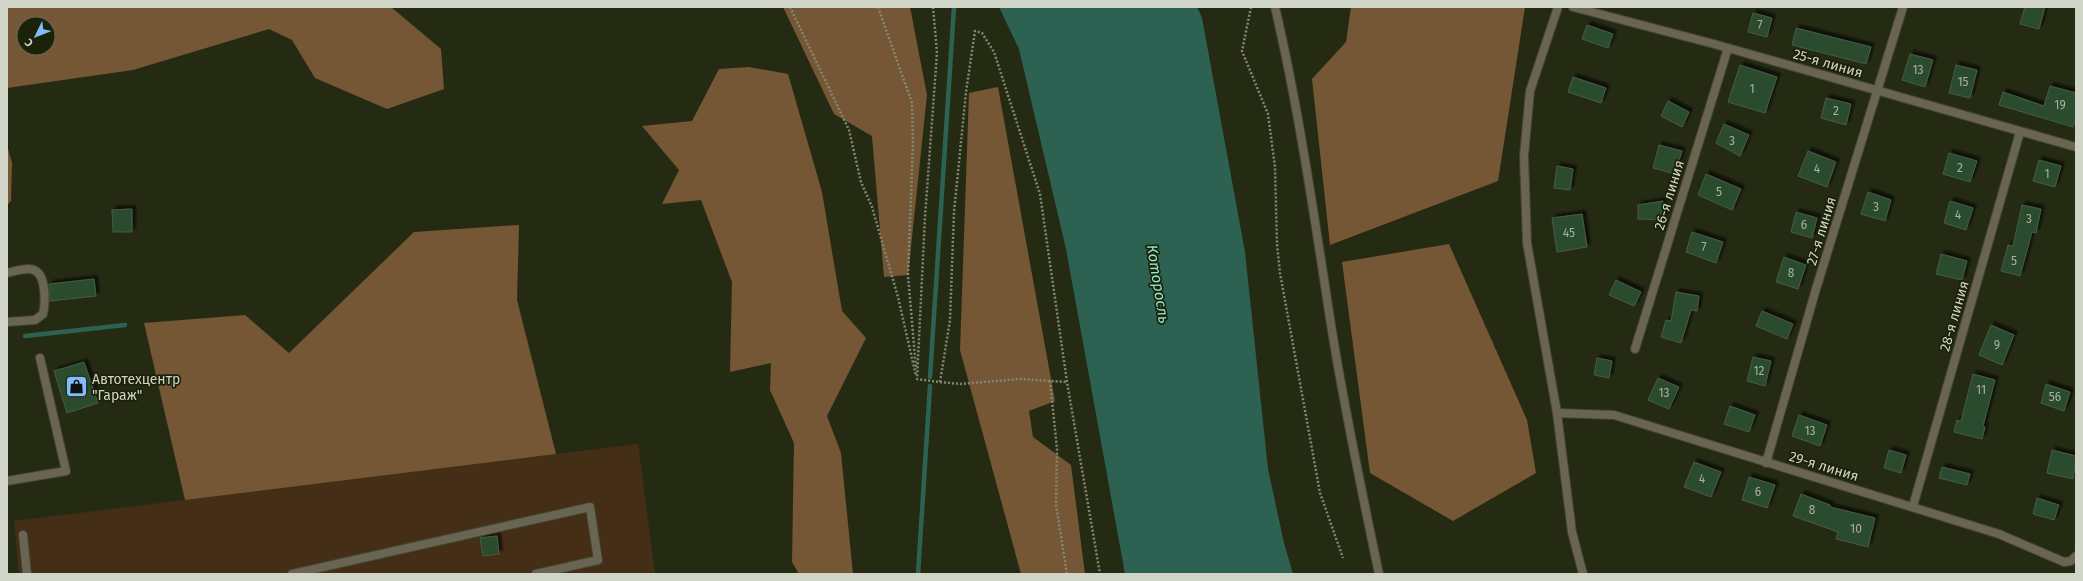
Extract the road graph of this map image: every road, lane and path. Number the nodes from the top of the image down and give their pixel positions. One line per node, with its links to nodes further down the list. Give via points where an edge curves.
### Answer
1 (790, 7): 17 (path, via 848,130 861,182 872,207 898,297)
2 (878, 7): 17 (path, via 912,103 908,275)
3 (933, 7): 17 (path, via 937,53)
4 (1251, 7): 27 (path, via 1242,51 1268,114 1275,167 1280,273 1320,493)
5 (1275, 7): 33 (street, via 1310,185 1356,467)
6 (1558, 7): 21 (street, via 1530,91 1524,156 1528,242)
7 (1573, 7): 9 (street, 25-я линия)
8 (1903, 7): 10 (street, 27-я линия)
9 (1728, 48): 10 (street, 25-я линия); 15 (street, 26-я линия)
10 (1878, 90): 11 (street, 25-я линия); 22 (street, 27-я линия, via 1816,289)
11 (2020, 132): 12 (street, 25-я линия); 24 (street, 28-я линия)
12 (2076, 147)
13 (7, 273): 14 (street, via 28,270 40,273 43,278 45,303 43,314 35,320)
14 (7, 322)
15 (1635, 348)
16 (40, 358): 23 (street, via 66,471)
17 (917, 379): 19 (path)
18 (1050, 381): 19 (path, via 1020,379 960,384); 20 (path); 31 (path, via 1057,449 1056,505)
19 (940, 382): 20 (path, via 950,320 954,212 975,31 982,33 994,52 1040,194)
20 (1067, 382): 32 (path)
21 (1557, 413): 22 (street, 29-я линия, via 1614,415); 34 (street, via 1572,532)
22 (1766, 463): 24 (street, 29-я линия)
23 (7, 481)
24 (1913, 506): 26 (street, 29-я линия, via 1999,534 2064,562 2071,561)
25 (23, 535): 28 (street)
26 (2076, 555)
27 (1343, 558)
28 (27, 574)
29 (292, 574): 30 (street, via 590,507 598,560)
30 (536, 574)
31 (1067, 574)
32 (1100, 574)
33 (1379, 574)
34 (1583, 574)

